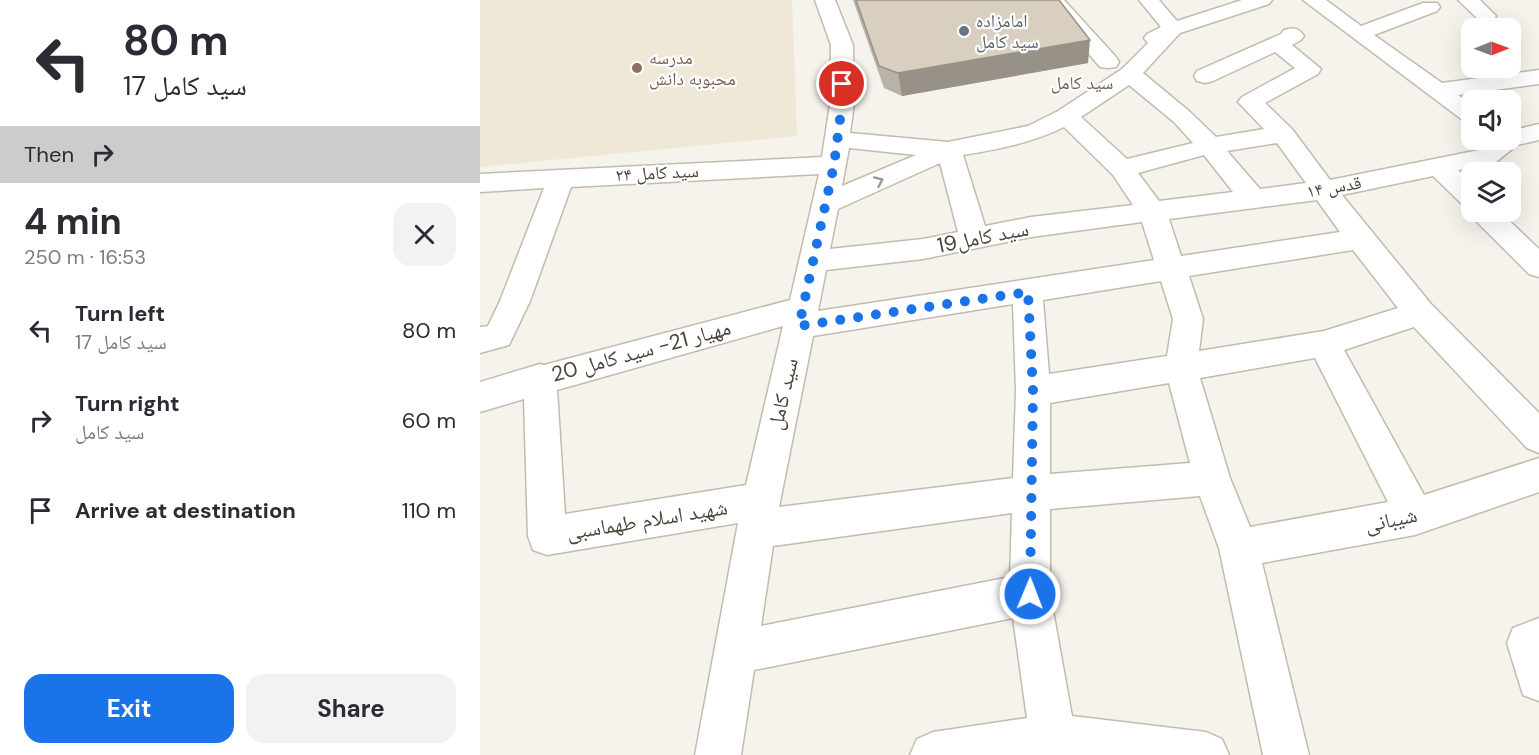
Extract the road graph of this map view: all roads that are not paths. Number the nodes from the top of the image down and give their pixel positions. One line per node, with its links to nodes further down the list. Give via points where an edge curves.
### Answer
1 (825, 0): 24 (street, سید کامل, via 842,45 842,104)
2 (1053, 0): 11 (street)
3 (1149, 0): 9 (street)
4 (1313, 0): 10 (street)
5 (1467, 0): 7 (street)
6 (1423, 4): 10 (street)
7 (1486, 16)
8 (1273, 20): 9 (street); 13 (street); 19 (street, via 1310,69 1250,102)
9 (1173, 29): 11 (street); 12 (street)
10 (1361, 33): 15 (street)
11 (1108, 63): 17 (street)
12 (1130, 74): 17 (street); 21 (street)
13 (1205, 76)
14 (1539, 77): 15 (street)
15 (1436, 91): 16 (street)
16 (1461, 108)
17 (1066, 116): 22 (street, via 1013,138); 26 (street)
18 (1539, 132): 20 (street, قدس ۱۴)
19 (1283, 134): 21 (street); 30 (street)
20 (1521, 136)
21 (1210, 146): 26 (street); 31 (street)
22 (949, 150): 24 (street, سید کامل ۲۴); 32 (street, one-way to 22); 35 (street)
23 (1494, 150): 25 (street, قدس ۱۴, via 1487,156)
24 (835, 152): 27 (street, سید کامل ۲۴); 32 (street, سید کامل)
25 (1439, 167): 29 (street); 30 (street, قدس ۱۴)
26 (1122, 169): 33 (street)
27 (561, 178): 28 (street, سید کامل ۲۴); 43 (street, via 498,336)
28 (480, 183)
29 (1461, 188)
30 (1324, 190): 31 (street, قدس ۱۴); 36 (street)
31 (1254, 200): 33 (street, قدس ۱۴)
32 (825, 204): 37 (street, سید کامل)
33 (1154, 213): 35 (street, سید کامل19, via 1031,227); 39 (street)
34 (1494, 222): 38 (street)
35 (974, 238): 37 (street, سید کامل19, via 923,249)
36 (1360, 240): 39 (street, مهیار 21- سید کامل 20); 41 (street)
37 (813, 261): 42 (street, سید کامل)
38 (1539, 266)
39 (1172, 270): 40 (street, مهیار 21- سید کامل 20); 45 (street, via 1188,319)
40 (1028, 292): 42 (street, مهیار 21- سید کامل 20); 47 (street)
41 (1420, 313): 44 (street); 49 (street)
42 (801, 317): 46 (street, مهیار 21- سید کامل 20); 53 (street, سید کامل)
43 (480, 340)
44 (1324, 345): 45 (street); 54 (street)
45 (1181, 367): 47 (street); 51 (street)
46 (540, 378): 48 (street, مهیار 21- سید کامل 20); 53 (street, شهید اسلام طهماسبی, via 547,536)
47 (1033, 391): 52 (street)
48 (480, 397)
49 (1539, 437)
50 (1539, 475): 54 (street, شیبانی)
51 (1212, 477): 52 (street); 55 (street)
52 (1032, 493): 53 (street); 56 (street)
53 (758, 515): 58 (street, سید کامل)
54 (1415, 516): 55 (street, شیبانی)
55 (1239, 548): 64 (street)
56 (1030, 594): 58 (street); 60 (street)
57 (1539, 639): 59 (street, via 1528,643)
58 (736, 652): 61 (street, سید کامل)
59 (1539, 679)
60 (1053, 746): 62 (street); 63 (street)
61 (718, 755)
62 (933, 755)
63 (1206, 755)
64 (1286, 755)

